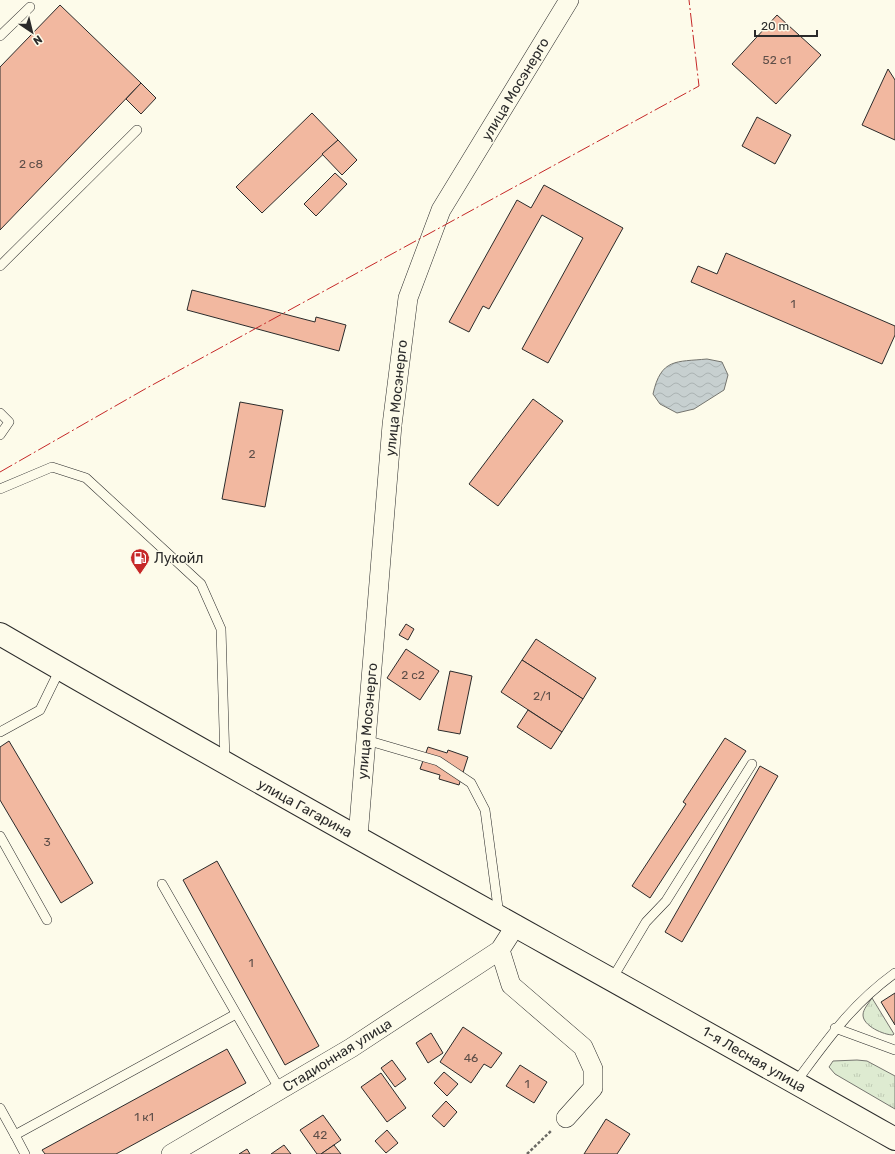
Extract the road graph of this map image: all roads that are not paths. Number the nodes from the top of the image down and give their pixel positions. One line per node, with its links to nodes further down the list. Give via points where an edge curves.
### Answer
1 (569, 0): 12 (street, улица Мосэнерго, via 441,210 408,298 392,425)
2 (30, 7): 3 (lane)
3 (0, 36)
4 (137, 130): 5 (lane)
5 (0, 266)
6 (0, 413): 7 (lane, via 9,422)
7 (0, 435)
8 (0, 489): 13 (lane, via 52,467 86,478 201,584 221,629)
9 (0, 634): 10 (main road, улица Гагарина)
10 (60, 668): 11 (lane, via 40,710); 13 (main road, улица Гагарина)
11 (0, 732)
12 (366, 740): 16 (street, улица Мосэнерго); 19 (lane, via 438,761 471,784 485,810)
13 (225, 764): 16 (main road, улица Гагарина)
14 (752, 764): 22 (lane, via 666,901 646,922)
15 (0, 836): 18 (lane)
16 (358, 837): 19 (main road, улица Гагарина)
17 (162, 884): 23 (lane)
18 (47, 920)
19 (508, 921): 20 (street); 22 (main road, улица Гагарина)
20 (500, 950): 27 (street, Стадионная улица, via 351,1048); 29 (street, via 511,985 583,1047 593,1069 593,1088)
21 (895, 973): 24 (lane, via 872,990)
22 (612, 978): 26 (main road, 1-я Лесная улица)
23 (236, 1014): 27 (lane); 30 (lane)
24 (835, 1028): 25 (lane); 26 (lane)
25 (895, 1050)
26 (796, 1082): 31 (main road, 1-я Лесная улица)
27 (280, 1090): 33 (street, Стадионная улица)
28 (0, 1108): 30 (lane)
29 (566, 1118)
30 (15, 1136): 32 (lane)
31 (895, 1139)
32 (25, 1154)
33 (171, 1154)

